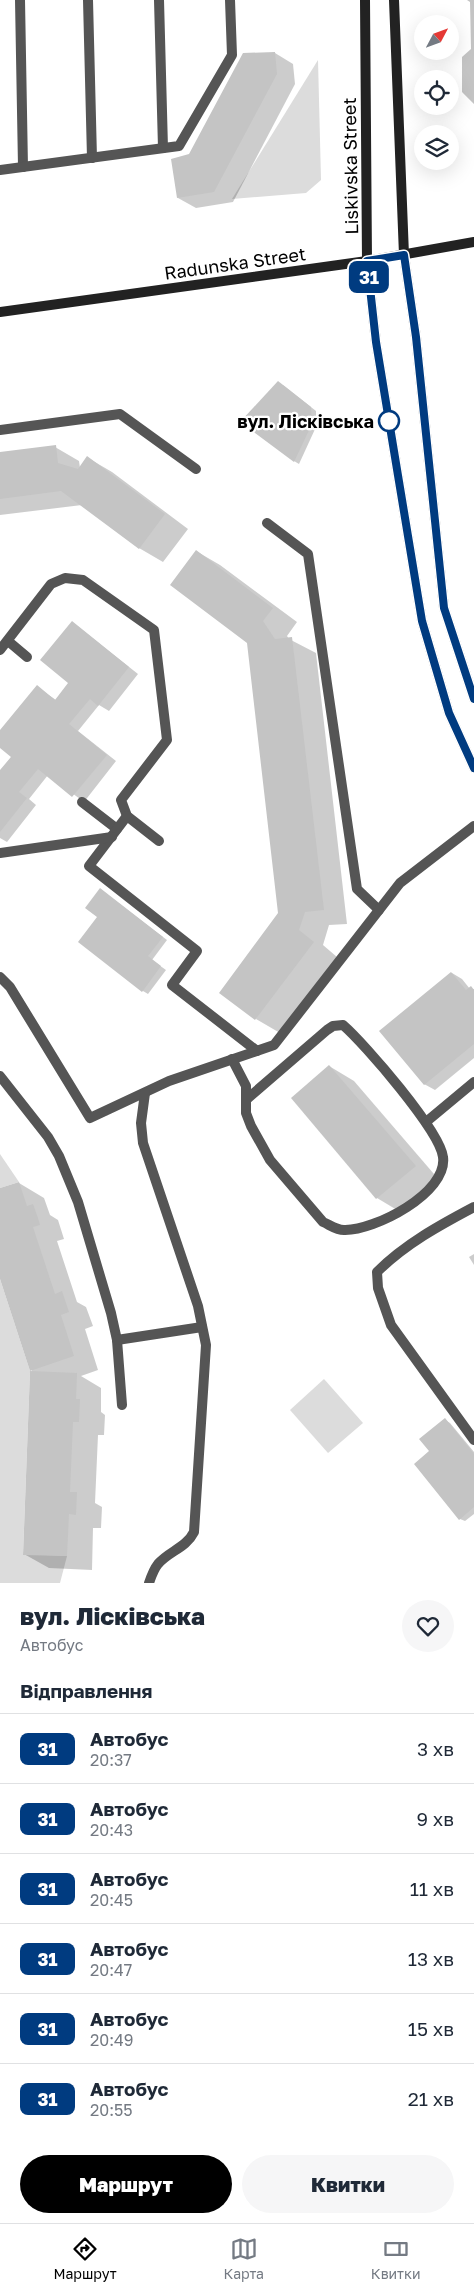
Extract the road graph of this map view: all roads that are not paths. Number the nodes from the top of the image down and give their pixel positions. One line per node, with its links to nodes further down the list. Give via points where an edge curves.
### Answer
1 (20, 0): 9 (lane)
2 (88, 0): 8 (lane)
3 (159, 0): 7 (lane)
4 (230, 0): 7 (lane, via 232,55 179,146)
5 (365, 0): 13 (street, Liskivska Street)
6 (394, 0): 12 (street)
7 (163, 148): 8 (lane)
8 (92, 158): 9 (lane)
9 (24, 167): 10 (lane)
10 (0, 170)
11 (474, 242): 12 (street, Radunska Street)
12 (404, 255): 13 (street, Radunska Street); 21 (street, via 416,337 444,608)
13 (367, 261): 14 (street, Radunska Street); 22 (street, Liskivska Street, via 376,342 422,621 449,713)
14 (0, 312)
15 (0, 430): 16 (lane, via 120,414)
16 (196, 469)
17 (266, 523): 29 (lane, via 308,554 357,889)
18 (8, 641): 19 (lane); 20 (lane); 24 (lane, via 51,584 65,578 83,580 154,630 167,740 121,800)
19 (0, 650)
20 (28, 657)
21 (474, 699)
22 (474, 768)
23 (82, 802): 26 (lane)
24 (127, 816): 26 (lane); 27 (lane)
25 (474, 826): 29 (lane, via 400,883)
26 (114, 833): 28 (lane); 31 (lane, via 89,866 198,951 172,985)
27 (159, 841)
28 (0, 853)
29 (379, 910): 31 (lane, via 274,1045)
30 (0, 977): 35 (lane, via 10,987 90,1118)
31 (257, 1051): 32 (lane)
32 (232, 1059): 35 (lane, via 169,1080); 36 (lane, via 246,1086)
33 (0, 1076): 40 (lane, via 35,1119 59,1156 78,1202)
34 (474, 1082): 37 (lane)
35 (145, 1093): 39 (lane, via 141,1123 143,1143 198,1306)
36 (247, 1099): 37 (lane, via 327,1030 342,1025); 37 (lane, via 246,1113 270,1160 323,1222 344,1230 368,1227 384,1220 433,1186 441,1171 443,1155)
37 (426, 1122)
38 (474, 1206): 42 (lane, via 428,1232 377,1272 378,1288 391,1325)
39 (202, 1327): 40 (lane); 43 (lane, via 206,1344 194,1532 189,1542 158,1565)
40 (117, 1340): 41 (lane)
41 (122, 1405)
42 (474, 1440)
43 (149, 1583)

